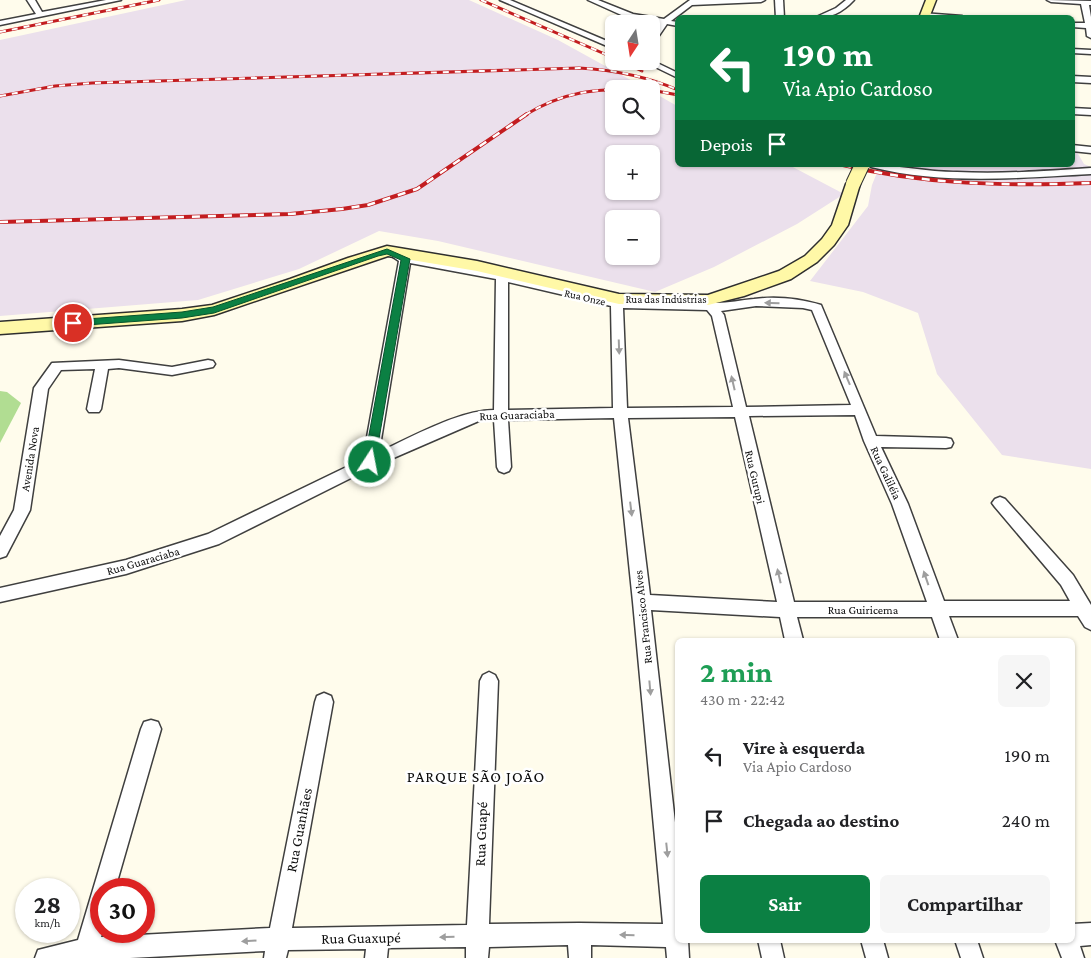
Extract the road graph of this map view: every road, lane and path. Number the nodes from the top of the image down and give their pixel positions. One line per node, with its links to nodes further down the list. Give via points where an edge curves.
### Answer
1 (30, 0): 13 (street)
2 (117, 0): 13 (street)
3 (504, 0): 28 (street)
4 (592, 0): 14 (street)
5 (761, 0): 10 (street)
6 (780, 0): 15 (street)
7 (850, 0): 12 (street)
8 (931, 0): 18 (street)
9 (1051, 0): 11 (street)
10 (691, 1): 19 (street); 22 (street)
11 (1087, 2): 25 (street)
12 (839, 10): 16 (street); 17 (street)
13 (40, 15): 20 (street)
14 (629, 15)
15 (780, 15)
16 (825, 15)
17 (845, 15)
18 (925, 15)
19 (660, 20)
20 (0, 22)
21 (660, 23): 22 (street)
22 (664, 23): 23 (street); 26 (street)
23 (675, 24)
24 (1075, 25): 25 (street)
25 (1089, 26): 27 (street)
26 (660, 27)
27 (1091, 36)
28 (605, 43)
29 (1075, 51): 30 (street)
30 (1091, 52)
31 (660, 67): 32 (street)
32 (675, 75)
33 (1075, 79): 34 (street)
34 (1091, 80)
35 (1075, 111): 36 (street)
36 (1091, 112)
37 (1075, 148): 38 (street)
38 (1091, 150)
39 (861, 167): 45 (street, Rua das Indústrias, bridge, via 840,225 811,259 785,274 738,292)
40 (885, 167): 41 (street, via 960,177)
41 (1091, 171)
42 (407, 257): 43 (street, Rua das Indústrias); 46 (street, Rua das Indústrias, via 387,251 354,260 214,310); 56 (street)
43 (504, 275): 44 (street, Rua das Indústrias); 53 (street)
44 (618, 302): 45 (street, Rua das Indústrias); 52 (street, Rua Francisco Alves, one-way to 52)
45 (716, 307): 50 (street, Rua Galiléia, one-way to 45, via 817,308 804,304 756,302); 51 (street, Rua Gurupi, one-way to 45)
46 (0, 328)
47 (208, 364): 48 (street, via 172,371)
48 (102, 365): 49 (street); 59 (street, Avenida Nova, via 57,366 41,388 22,510)
49 (94, 409)
50 (860, 410): 51 (street, Rua Guaraciaba); 54 (street, Rua Galiléia)
51 (740, 411): 52 (street, Rua Guaraciaba); 62 (street, Rua Gurupi, one-way to 51)
52 (620, 412): 53 (street, Rua Guaraciaba); 61 (street, Rua Francisco Alves, one-way to 61)
53 (501, 415): 56 (street, Rua Guaraciaba, via 481,415 465,420); 57 (street)
54 (871, 442): 55 (street); 63 (street, Rua Galiléia, one-way to 54, via 900,504)
55 (946, 443)
56 (370, 462): 60 (street, Rua Guaraciaba, via 213,540 126,567)
57 (504, 467)
58 (1000, 503): 64 (street, via 1066,580)
59 (0, 551)
60 (0, 595)
61 (642, 602): 62 (street, Rua Guiricema); 71 (street, Rua Francisco Alves, one-way to 71)
62 (787, 610): 63 (street, Rua Guiricema); 65 (street, Rua Gurupi)
63 (937, 610): 64 (street, Rua Guiricema); 66 (street, Rua Galiléia)
64 (1087, 615)
65 (794, 638)
66 (948, 638)
67 (490, 681): 83 (street, Rua Guapé)
68 (324, 702): 84 (street, Rua Guanhães)
69 (150, 729): 70 (street)
70 (107, 878)
71 (675, 926)
72 (579, 934): 76 (street, Rua Guaxupé, one-way to 72); 83 (street, Rua Guaxupé); 88 (street)
73 (1091, 934): 74 (street)
74 (1075, 935)
75 (90, 936): 86 (street)
76 (675, 936)
77 (677, 943): 89 (street, Rua Francisco Alves)
78 (770, 943): 90 (street)
79 (873, 943): 91 (street)
80 (967, 943): 92 (street)
81 (1067, 943): 93 (street)
82 (377, 948): 83 (street, Rua Guaxupé, one-way to 82); 84 (street, Rua Guaxupé)
83 (477, 948)
84 (276, 949): 85 (street, Rua Guaxupé, one-way to 85)
85 (181, 952): 86 (street, Rua Guaxupé)
86 (85, 954): 87 (street, Rua Guaxupé)
87 (46, 958)
88 (580, 958)
89 (678, 958)
90 (773, 958)
91 (877, 958)
92 (972, 958)
93 (1073, 958)

